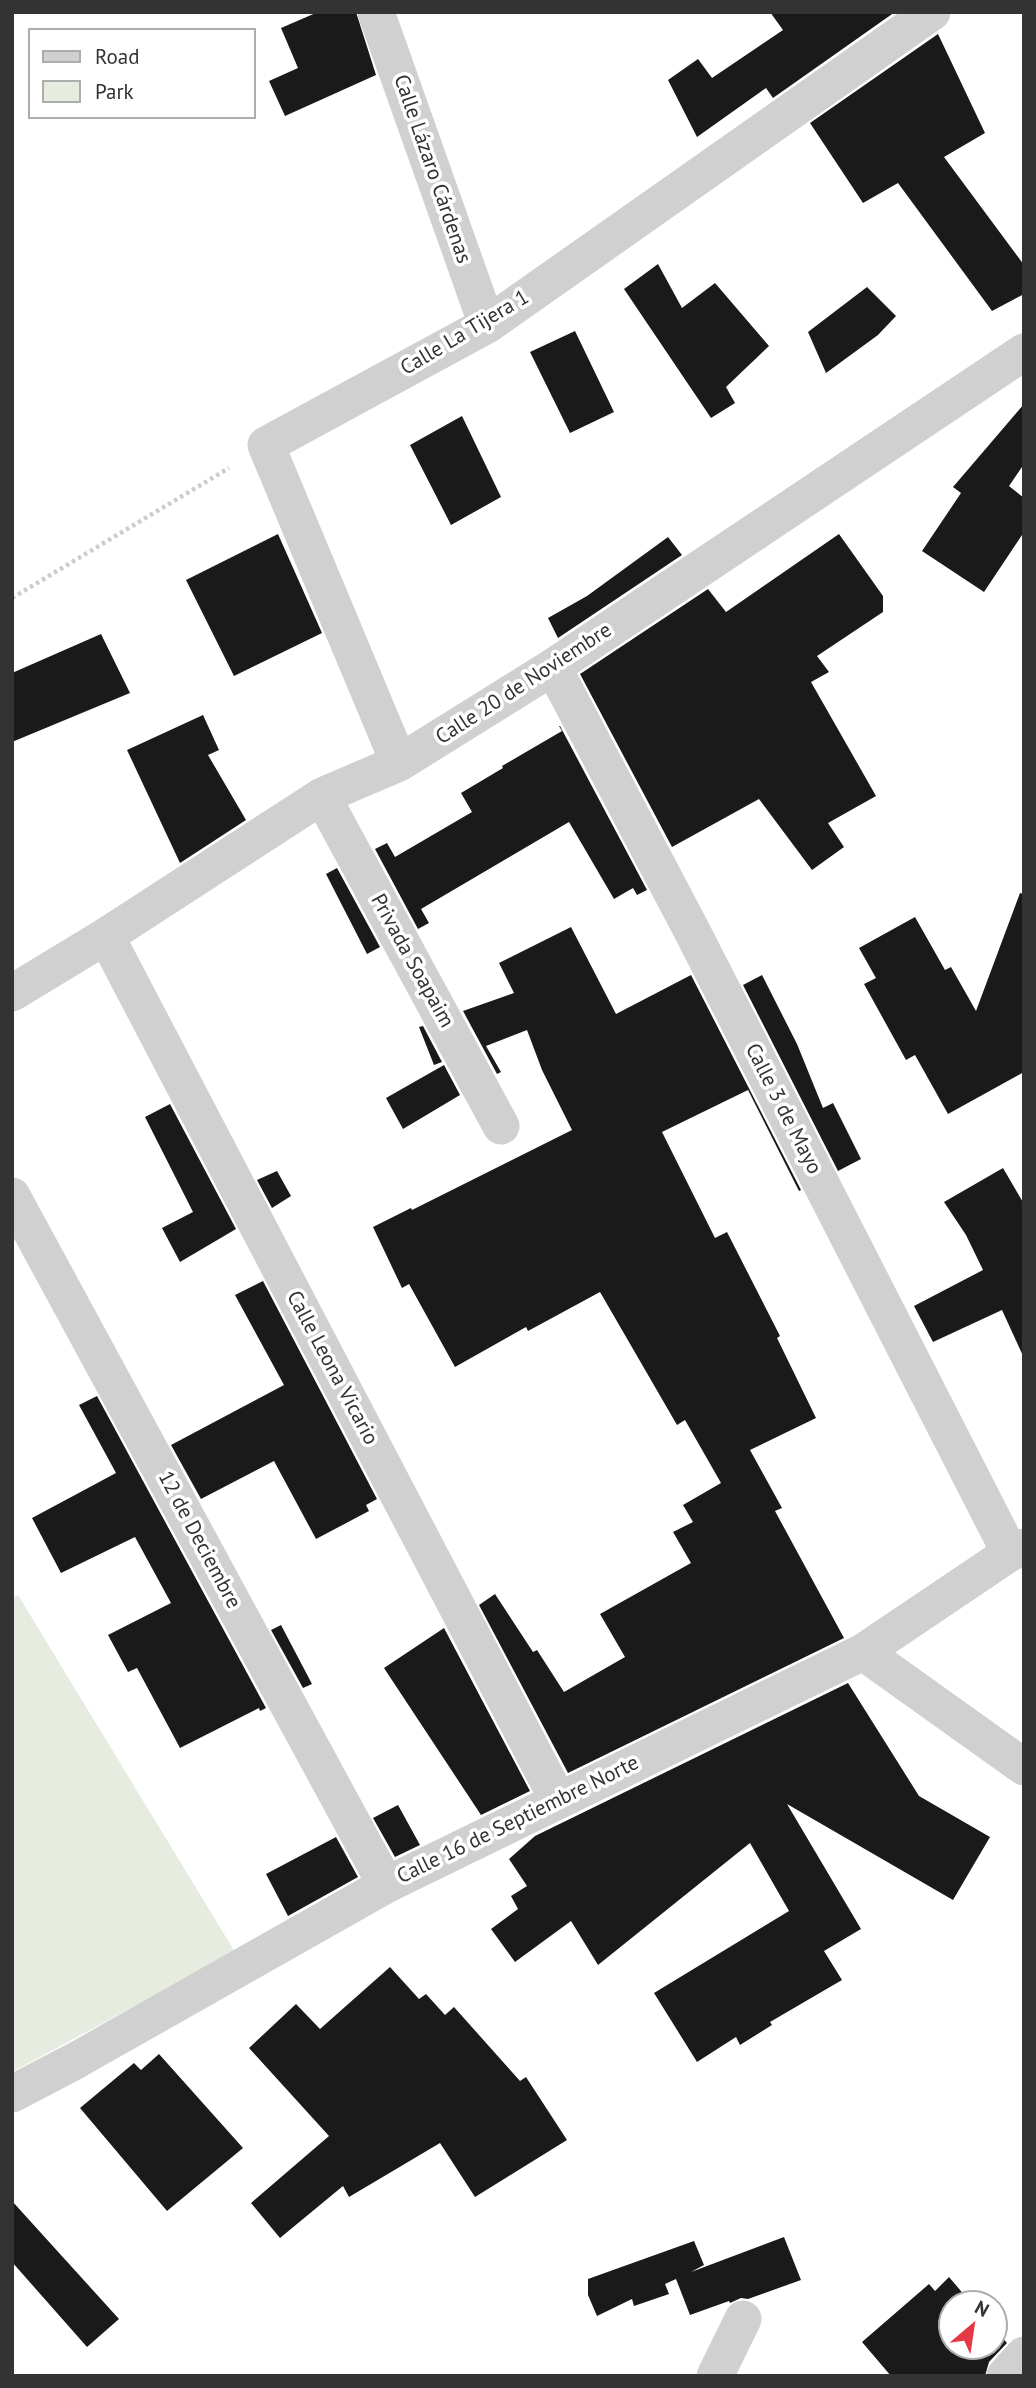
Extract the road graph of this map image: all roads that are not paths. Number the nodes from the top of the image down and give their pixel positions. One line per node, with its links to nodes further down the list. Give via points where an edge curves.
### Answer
1 (376, 12): 3 (street, Calle Lázaro Cárdenas)
2 (932, 12): 3 (street, Calle La Tijera 1)
3 (487, 325): 6 (street, Calle La Tijera 1, via 265,445)
4 (1021, 362): 5 (street, Calle 20 de Noviembre)
5 (553, 667): 6 (street, Calle 20 de Noviembre); 12 (street, Calle 3 de Mayo)
6 (399, 763): 7 (street, Calle 20 de Noviembre)
7 (322, 796): 8 (street, Calle 20 de Noviembre); 10 (street, Privada Soapaim)
8 (106, 936): 9 (street, Calle 20 de Noviembre); 15 (street, Calle Leona Vicario)
9 (12, 993)
10 (501, 1126)
11 (12, 1196): 16 (street, 12 de Deciembre)
12 (1017, 1550): 13 (street, Calle 16 de Septiembre Norte)
13 (863, 1652): 14 (street); 15 (street, Calle 16 de Septiembre Norte)
14 (1024, 1767)
15 (558, 1800): 16 (street, Calle 16 de Septiembre Norte)
16 (386, 1885): 17 (street, Calle 16 de Septiembre Norte)
17 (12, 2094)
18 (743, 2319): 20 (street)
19 (1024, 2355): 21 (street)
20 (715, 2376)
21 (1005, 2376)

